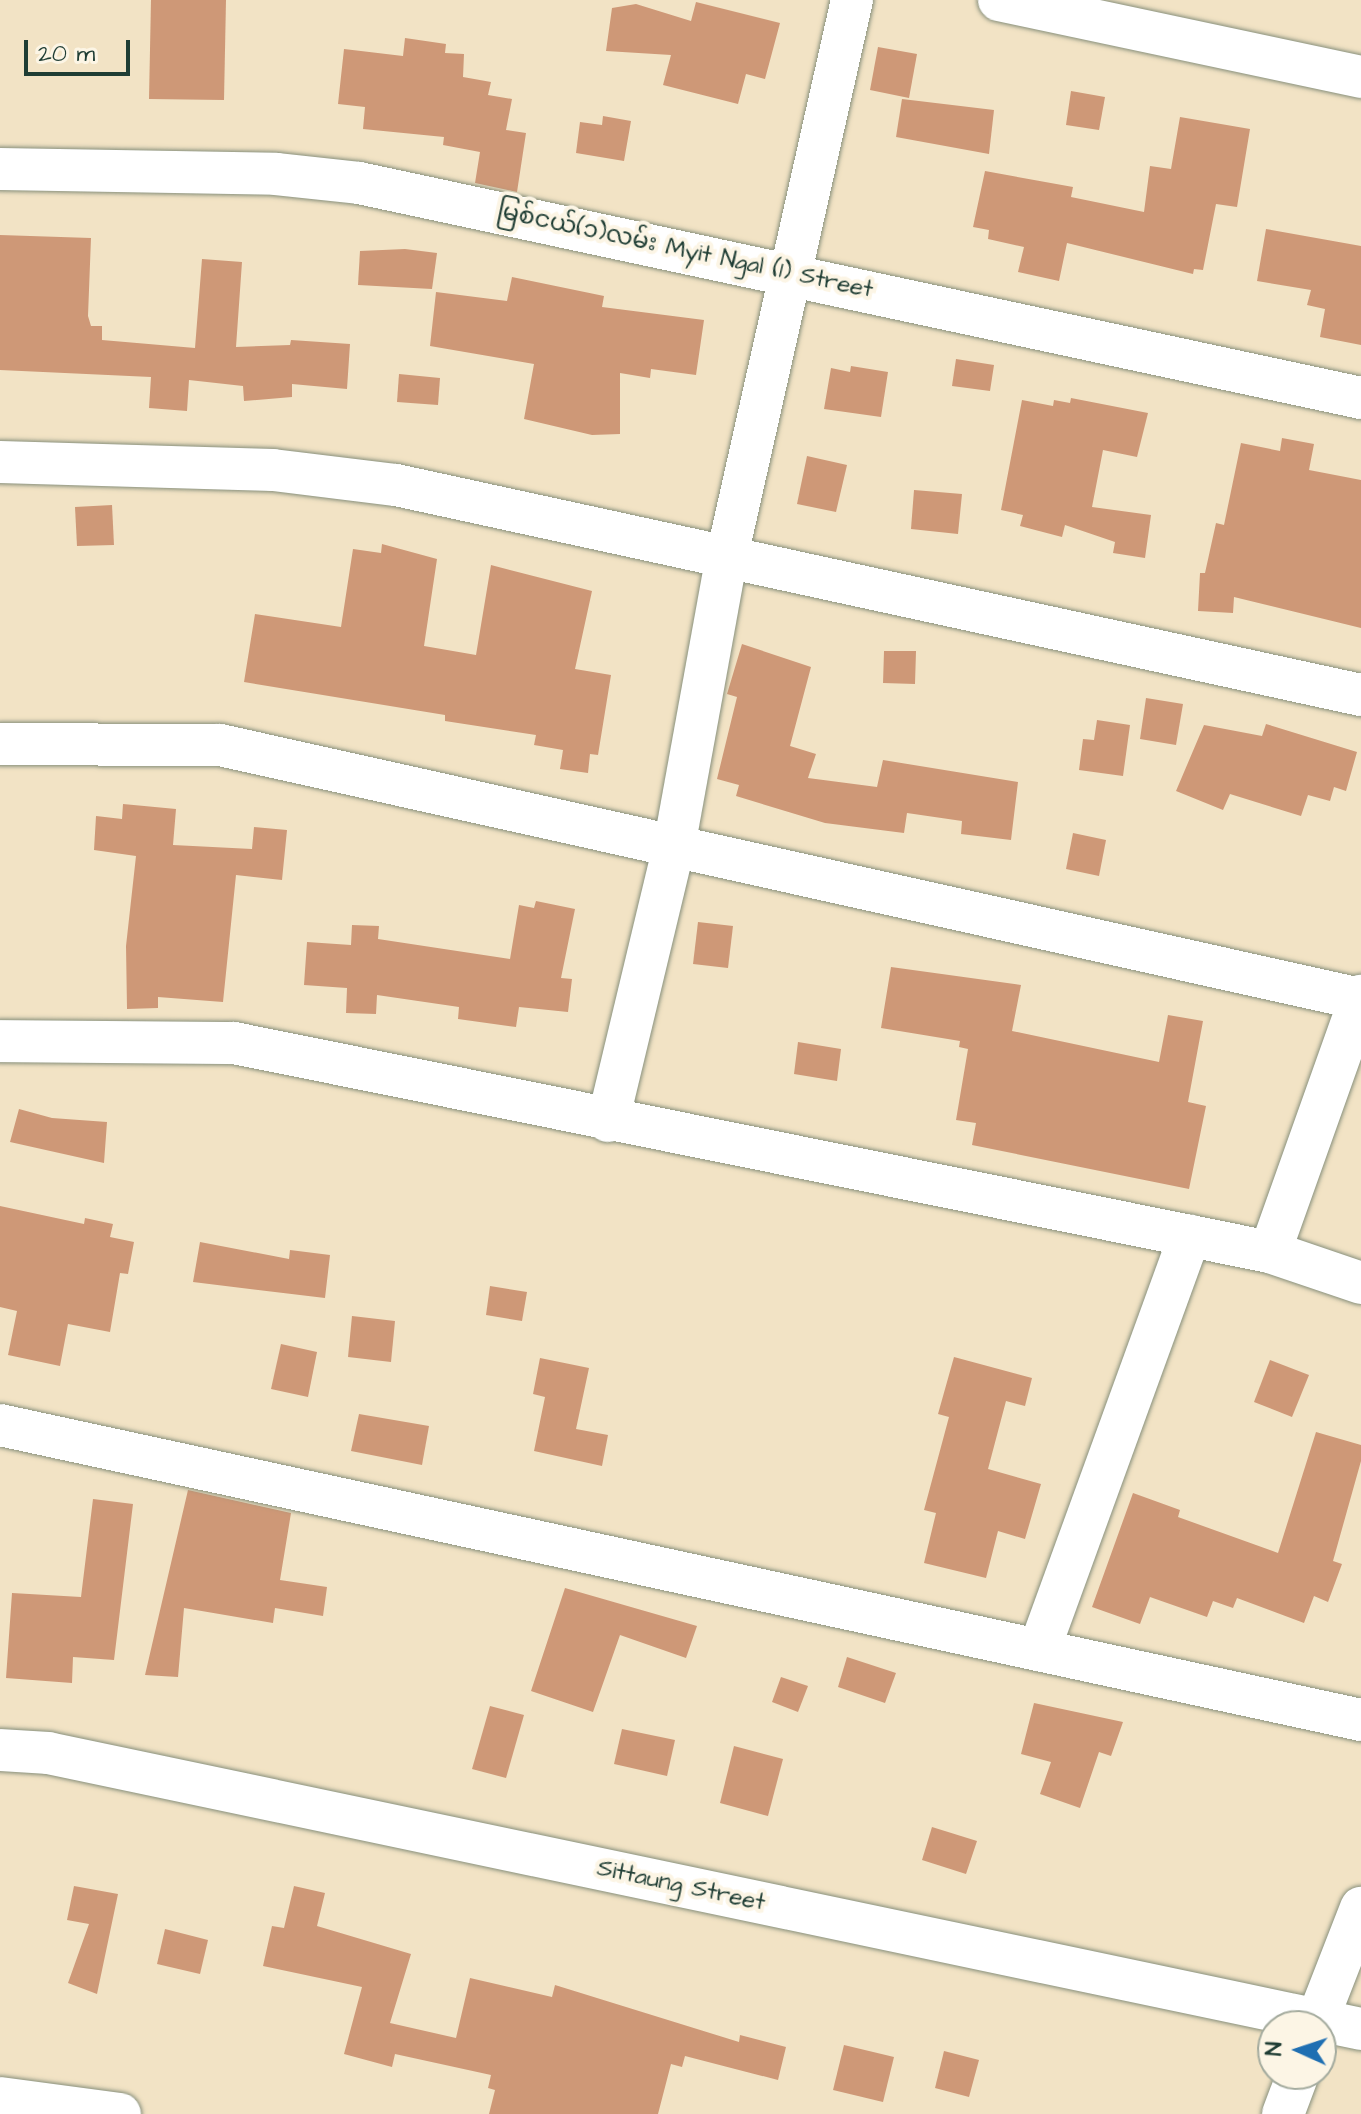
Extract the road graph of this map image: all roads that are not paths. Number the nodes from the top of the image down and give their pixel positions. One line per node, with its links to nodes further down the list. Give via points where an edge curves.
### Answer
1 (852, 0): 5 (street)
2 (999, 0): 3 (street)
3 (1361, 77)
4 (0, 169): 5 (street, မြစ်ငယ်(၁)လမ်း Myit Ngal (1) Street, via 276,174 359,183)
5 (790, 273): 6 (street, မြစ်ငယ်(၁)လမ်း Myit Ngal (1) Street); 8 (street)
6 (1361, 398)
7 (0, 462): 8 (street, via 273,470 381,483)
8 (727, 556): 9 (street); 11 (street)
9 (1361, 695)
10 (0, 744): 11 (street, via 220,745)
11 (674, 847): 12 (street); 14 (street)
12 (1360, 998): 16 (street)
13 (0, 1041): 14 (street, via 234,1043)
14 (608, 1121): 15 (street)
15 (1190, 1236): 16 (street); 19 (street)
16 (1270, 1252): 17 (street)
17 (1361, 1283)
18 (0, 1425): 19 (street)
19 (1039, 1650): 20 (street)
20 (1361, 1720)
21 (0, 1750): 23 (street, Sittaung Street, via 48,1753)
22 (1361, 1908): 24 (street)
23 (1257, 2010)
24 (1321, 2010)
25 (1337, 2026): 26 (street, Sittaung Street)
26 (1361, 2029)
27 (1292, 2090): 30 (street)
28 (0, 2098): 29 (street)
29 (120, 2114)
30 (1283, 2114)

